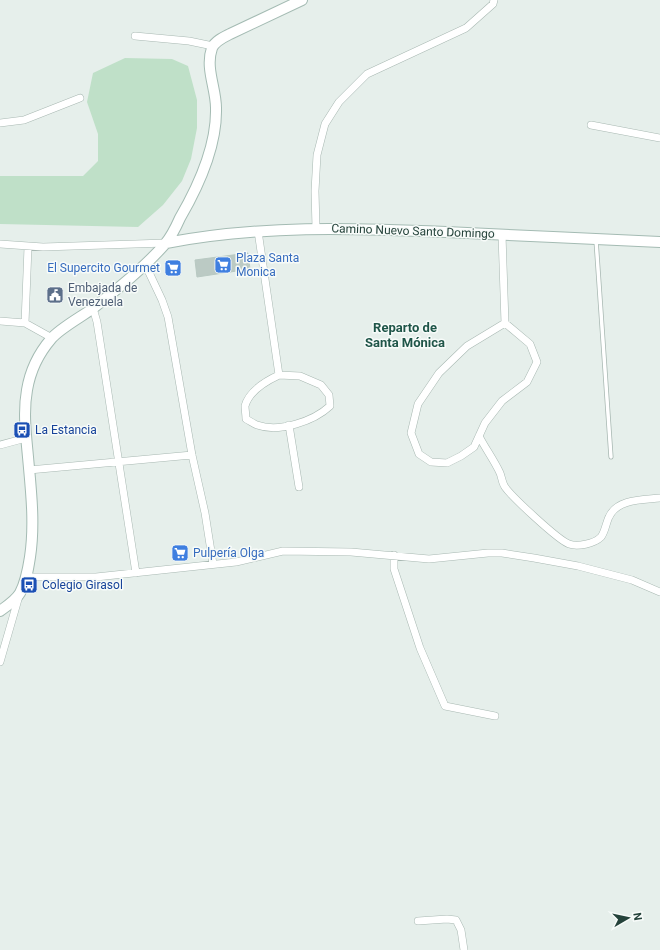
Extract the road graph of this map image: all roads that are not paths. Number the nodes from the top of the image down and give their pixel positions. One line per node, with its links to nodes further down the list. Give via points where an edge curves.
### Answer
1 (302, 0): 4 (street, via 230,34)
2 (494, 0): 9 (street, via 466,28 366,74 339,102 325,124 317,155)
3 (135, 36): 4 (street)
4 (213, 46): 14 (street, via 210,73 216,96 216,109 212,142 199,182)
5 (80, 98): 6 (street, via 24,120)
6 (0, 123)
7 (591, 125): 8 (street)
8 (660, 138)
9 (316, 228): 10 (street, Camino Nuevo Santo Domingo); 11 (street, Camino Nuevo Santo Domingo)
10 (258, 231): 14 (street, Camino Nuevo Santo Domingo); 23 (street)
11 (502, 235): 12 (street, Camino Nuevo Santo Domingo); 21 (street)
12 (596, 239): 13 (street, Camino Nuevo Santo Domingo); 29 (lane)
13 (660, 242)
14 (166, 243): 16 (street); 17 (street)
15 (0, 244): 16 (street)
16 (28, 247): 20 (street)
17 (145, 264): 18 (street); 28 (street, via 168,317)
18 (93, 308): 22 (street); 30 (street)
19 (0, 321): 20 (street)
20 (25, 322): 22 (street)
21 (505, 323): 25 (street, via 530,344 537,362 527,382 502,401 485,423); 25 (street, via 467,346 439,373 418,404 411,433 419,454 431,462 447,462 461,456 474,447)
22 (52, 338): 26 (street, via 36,360 27,390)
23 (279, 375): 24 (street, via 268,380 250,395 245,406 246,419 258,425); 24 (street, via 300,376 321,385 329,395 330,406 322,413 299,424)
24 (289, 425): 32 (street)
25 (479, 436): 33 (street, via 510,494 568,544 589,544 600,537 614,508 623,503)
26 (26, 438): 27 (street); 31 (street)
27 (0, 445)
28 (192, 455): 30 (street); 35 (street)
29 (611, 457)
30 (118, 463): 31 (street); 36 (street)
31 (29, 470): 37 (street, via 33,515)
32 (299, 488)
33 (660, 498)
34 (394, 556): 35 (street, via 351,552 283,551 236,562); 38 (street, via 429,559 502,553 578,566 632,580); 42 (street, via 394,569 420,648 445,706)
35 (213, 564): 36 (street)
36 (136, 572): 37 (street, via 96,577)
37 (27, 577): 39 (street)
38 (660, 592)
39 (19, 594): 40 (street); 41 (street)
40 (0, 611)
41 (0, 662)
42 (495, 716)
43 (418, 921): 44 (street, via 456,920 461,930)
44 (464, 950)

